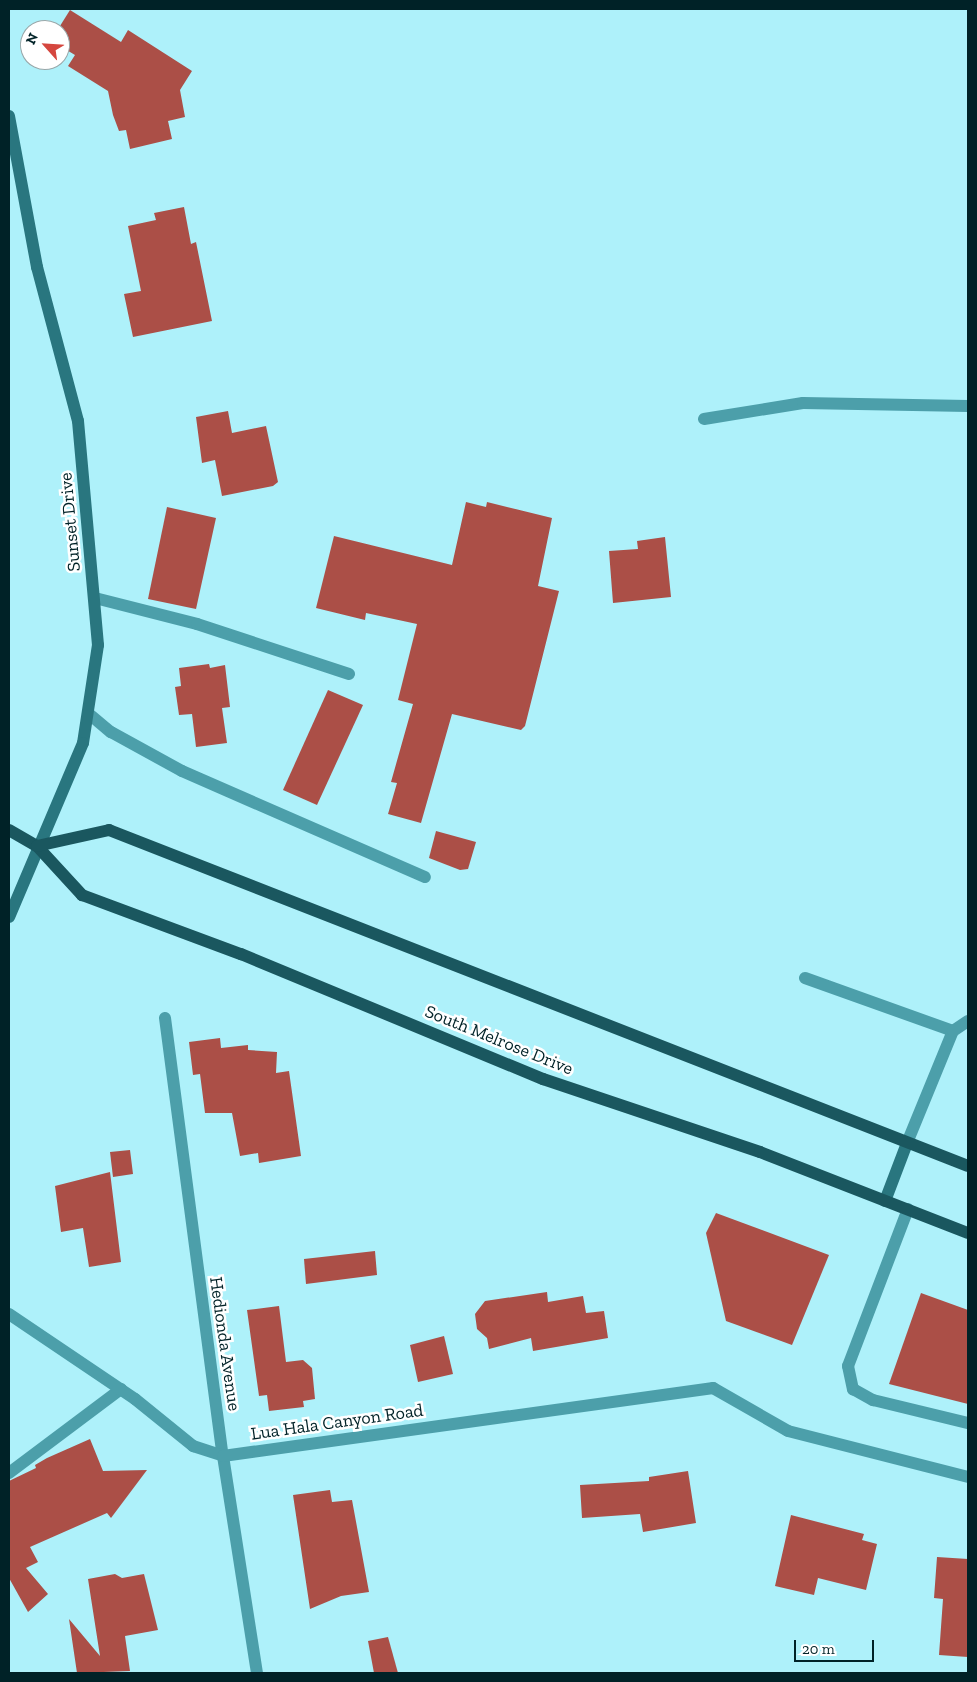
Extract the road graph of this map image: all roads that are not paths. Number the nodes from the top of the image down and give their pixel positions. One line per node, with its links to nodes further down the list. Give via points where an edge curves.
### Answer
1 (9, 116): 4 (main road, Sunset Drive, via 37,267 78,421)
2 (968, 406): 3 (street, via 802,403)
3 (704, 419)
4 (94, 598): 5 (street, via 196,624); 6 (main road, Sunset Drive, via 98,645)
5 (349, 674)
6 (88, 713): 8 (main road, Sunset Drive, via 83,743); 9 (street, via 111,732 182,771)
7 (9, 830): 8 (main road, South Melrose Drive)
8 (37, 846): 10 (main road, Sunset Drive); 15 (main road, via 109,830); 17 (main road, South Melrose Drive, via 82,895 241,954 544,1079 760,1152)
9 (425, 877)
10 (9, 917)
11 (805, 978): 14 (street)
12 (164, 1018): 23 (street, Hedionda Avenue)
13 (968, 1021): 14 (street)
14 (953, 1031): 15 (street)
15 (908, 1143): 16 (main road); 17 (main road)
16 (968, 1166)
17 (885, 1201): 18 (main road, South Melrose Drive)
18 (908, 1209): 19 (main road, South Melrose Drive); 22 (street, via 848,1366 853,1389 873,1400)
19 (968, 1233)
20 (9, 1314): 21 (street, Lua Hala Canyon Road)
21 (121, 1389): 23 (street, Lua Hala Canyon Road, via 193,1446); 24 (street)
22 (968, 1423)
23 (223, 1456): 25 (street, Lua Hala Canyon Road, via 713,1388 788,1431); 26 (street, Hedionda Avenue)
24 (9, 1472)
25 (968, 1477)
26 (257, 1673)

